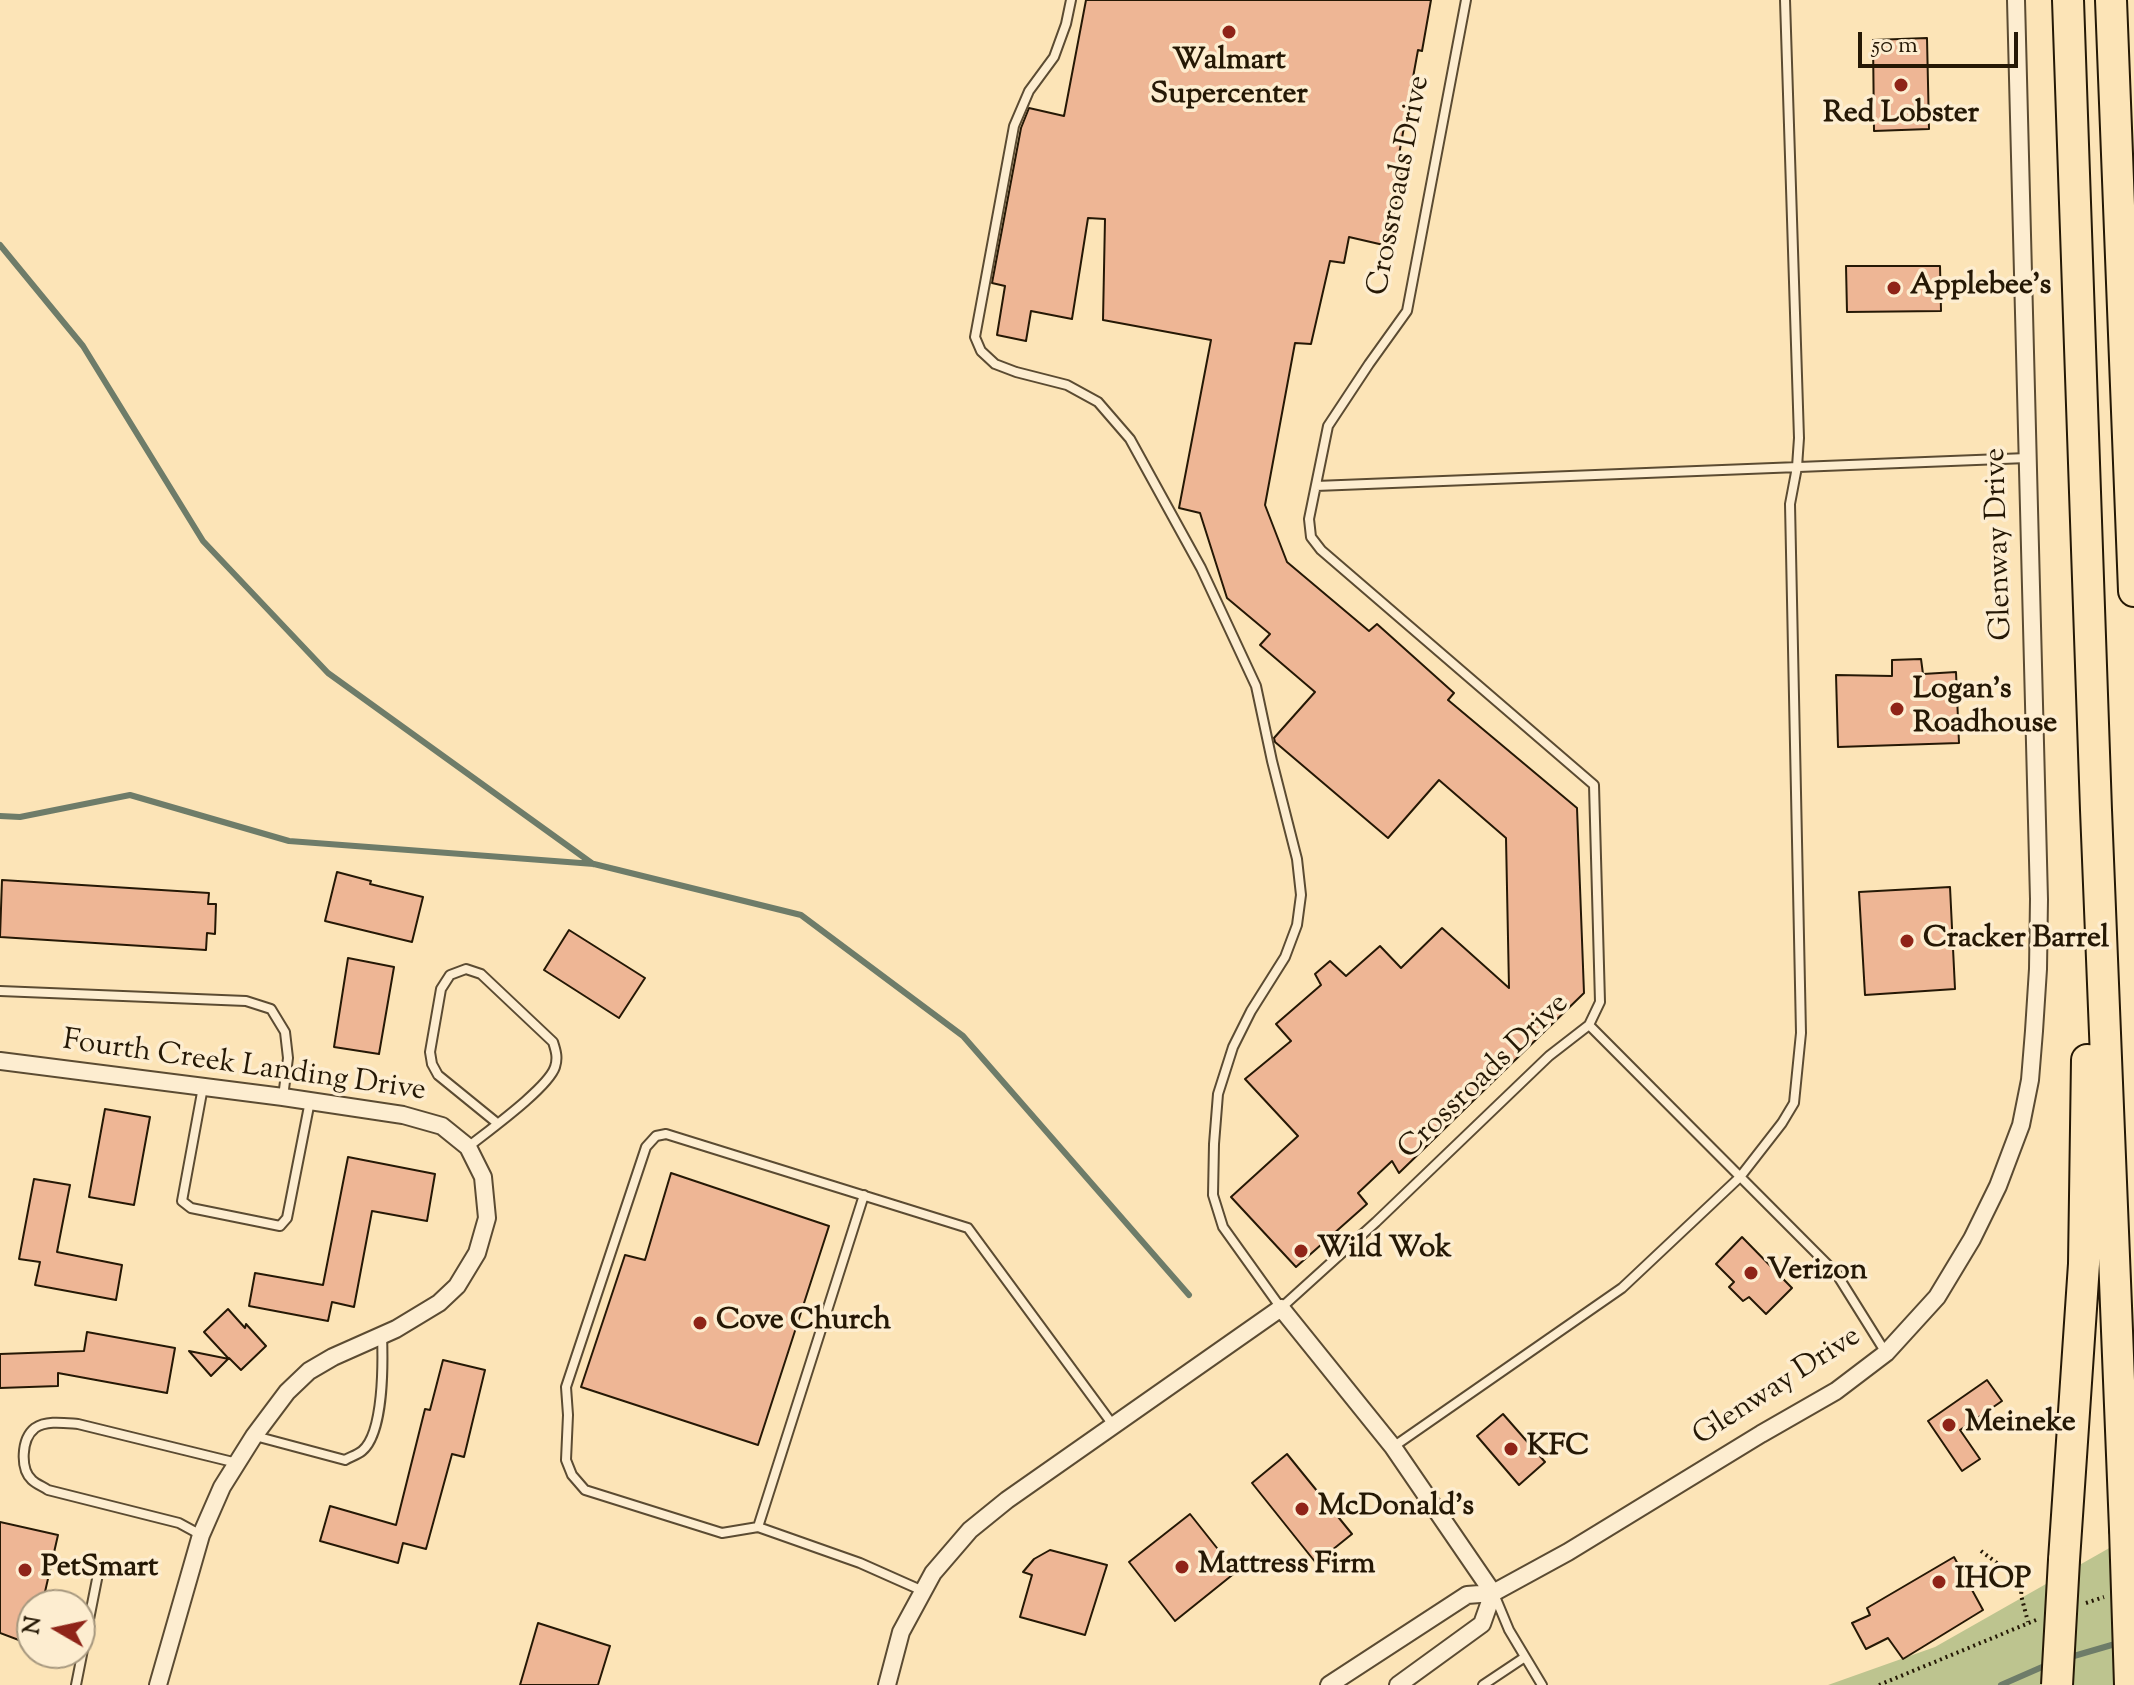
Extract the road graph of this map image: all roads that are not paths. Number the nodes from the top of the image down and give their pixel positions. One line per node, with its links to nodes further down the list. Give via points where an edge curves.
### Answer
1 (1071, 0): 22 (lane, via 1054,57 1029,91 1014,126 975,337 995,364 1067,385 1098,402 1130,439 1201,568 1256,686 1301,895 1285,957 1233,1047 1218,1094 1213,1195 1223,1227)
2 (1466, 0): 9 (lane, Crossroads Drive, via 1407,311 1328,426)
3 (1785, 0): 8 (lane)
4 (2016, 0): 7 (street, Glenway Drive)
5 (2068, 0): 11 (highway)
6 (2111, 0): 10 (highway)
7 (2027, 458): 8 (lane); 24 (street, Glenway Drive, via 2039,899 2030,1080 2021,1125 1972,1239 1937,1297)
8 (1797, 467): 9 (lane); 20 (lane, via 1790,504 1801,1038 1794,1103)
9 (1316, 486): 13 (lane, Crossroads Drive, via 1309,519 1311,537 1321,550 1594,785 1600,1002)
10 (2134, 591)
11 (2096, 810): 42 (highway, bridge, via 2084,1264); 43 (highway, bridge)
12 (0, 991): 16 (lane, via 246,1001 271,1009 285,1032)
13 (1589, 1025): 20 (lane); 22 (lane, Crossroads Drive, via 1549,1056)
14 (0, 1061): 15 (street, Fourth Creek Landing Drive)
15 (203, 1087): 16 (street, Fourth Creek Landing Drive); 17 (lane, via 182,1201 191,1208 280,1226 287,1218)
16 (283, 1097): 17 (street, Fourth Creek Landing Drive)
17 (310, 1101): 19 (street, Fourth Creek Landing Drive, via 442,1126)
18 (497, 1123): 18 (lane, via 543,1085 557,1057 553,1042 481,974 466,969 450,975 441,989 432,1064 438,1075); 19 (lane)
19 (468, 1147): 23 (street, via 483,1177 487,1218 477,1253 457,1286 439,1303)
20 (1740, 1177): 24 (lane, via 1836,1273); 27 (lane, via 1622,1288)
21 (864, 1195): 25 (lane, via 968,1228); 29 (lane); 29 (lane, via 666,1134 656,1136 646,1147 566,1387 566,1460 585,1490 722,1533)
22 (1281, 1308): 25 (street, Crossroads Drive); 27 (street)
23 (382, 1335): 26 (street, via 309,1371); 26 (lane, via 383,1380 375,1431 364,1450 345,1460)
24 (1886, 1353): 33 (street, Glenway Drive, via 1836,1391)
25 (1113, 1426): 32 (street, Crossroads Drive, via 970,1530)
26 (254, 1436): 28 (street)
27 (1393, 1447): 33 (street)
28 (237, 1463): 30 (street); 30 (lane, via 78,1424 54,1422 35,1428 25,1442 23,1462 31,1480 48,1490 179,1523)
29 (758, 1527): 32 (lane)
30 (201, 1535): 36 (street)
31 (99, 1569): 35 (lane)
32 (923, 1592): 37 (street, Crossroads Drive, via 901,1632)
33 (1493, 1593): 34 (lane); 38 (street, Glenway Drive, via 1467,1595); 39 (street, via 1482,1624)
34 (1525, 1657): 40 (lane); 41 (lane)
35 (76, 1685)
36 (158, 1685)
37 (887, 1685)
38 (1329, 1685)
39 (1398, 1685)
40 (1483, 1685)
41 (1542, 1685)
42 (2057, 1685)
43 (2130, 1685)

